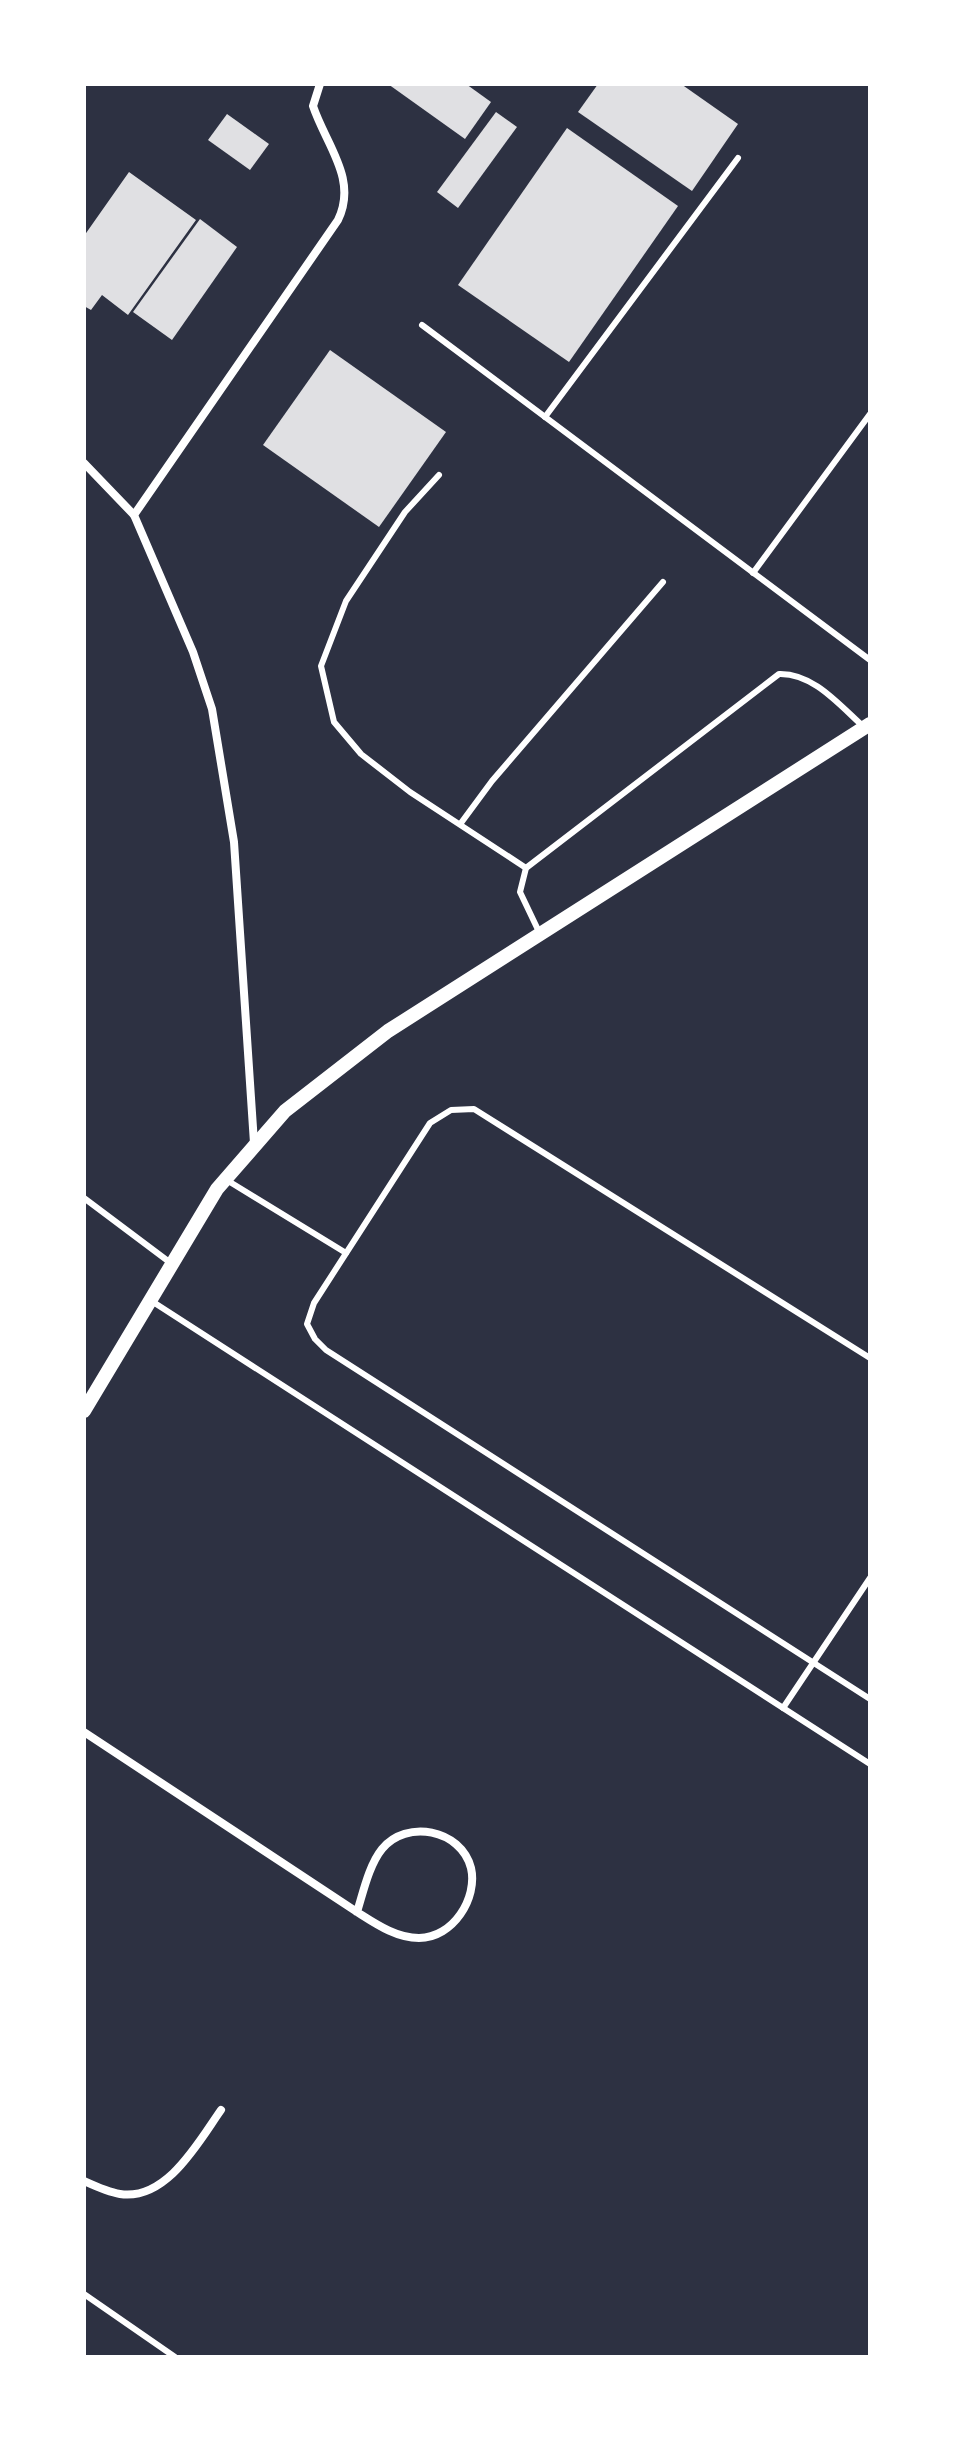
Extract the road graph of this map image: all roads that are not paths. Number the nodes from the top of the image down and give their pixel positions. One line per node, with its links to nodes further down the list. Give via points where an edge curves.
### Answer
1 (320, 84): 8 (street, via 313,106 345,178 346,203)
2 (738, 158): 5 (lane)
3 (422, 325): 5 (lane)
4 (870, 414): 9 (lane)
5 (545, 417): 9 (lane)
6 (84, 463): 8 (street)
7 (439, 475): 13 (lane, via 405,512 346,601 321,666 334,722 361,754)
8 (134, 515): 16 (street, via 212,709 234,842)
9 (753, 573): 11 (lane)
10 (663, 582): 13 (lane)
11 (870, 660)
12 (867, 726): 14 (lane, via 811,681 797,673 779,674); 15 (street)
13 (461, 823): 14 (lane)
14 (526, 868): 15 (lane, via 520,892)
15 (540, 934): 16 (street, via 388,1031 320,1081)
16 (254, 1143): 17 (street)
17 (225, 1179): 19 (lane); 20 (street)
18 (84, 1198): 20 (lane)
19 (346, 1253): 22 (lane, via 430,1123 451,1110 474,1109); 25 (lane, via 307,1324 326,1350)
20 (172, 1264): 21 (street)
21 (150, 1300): 23 (street); 27 (lane)
22 (870, 1358)
23 (84, 1411)
24 (870, 1578): 25 (lane)
25 (814, 1662): 26 (lane); 27 (lane)
26 (870, 1699)
27 (783, 1708): 29 (lane)
28 (84, 1732): 30 (street)
29 (870, 1764)
30 (357, 1912): 30 (street, via 402,1935 433,1936 465,1909 472,1890 470,1866 460,1846 443,1835 398,1836 381,1850)
31 (221, 2110): 32 (street, via 173,2174 137,2194 120,2194)
32 (84, 2181)
33 (84, 2294): 34 (lane)
34 (175, 2357)

